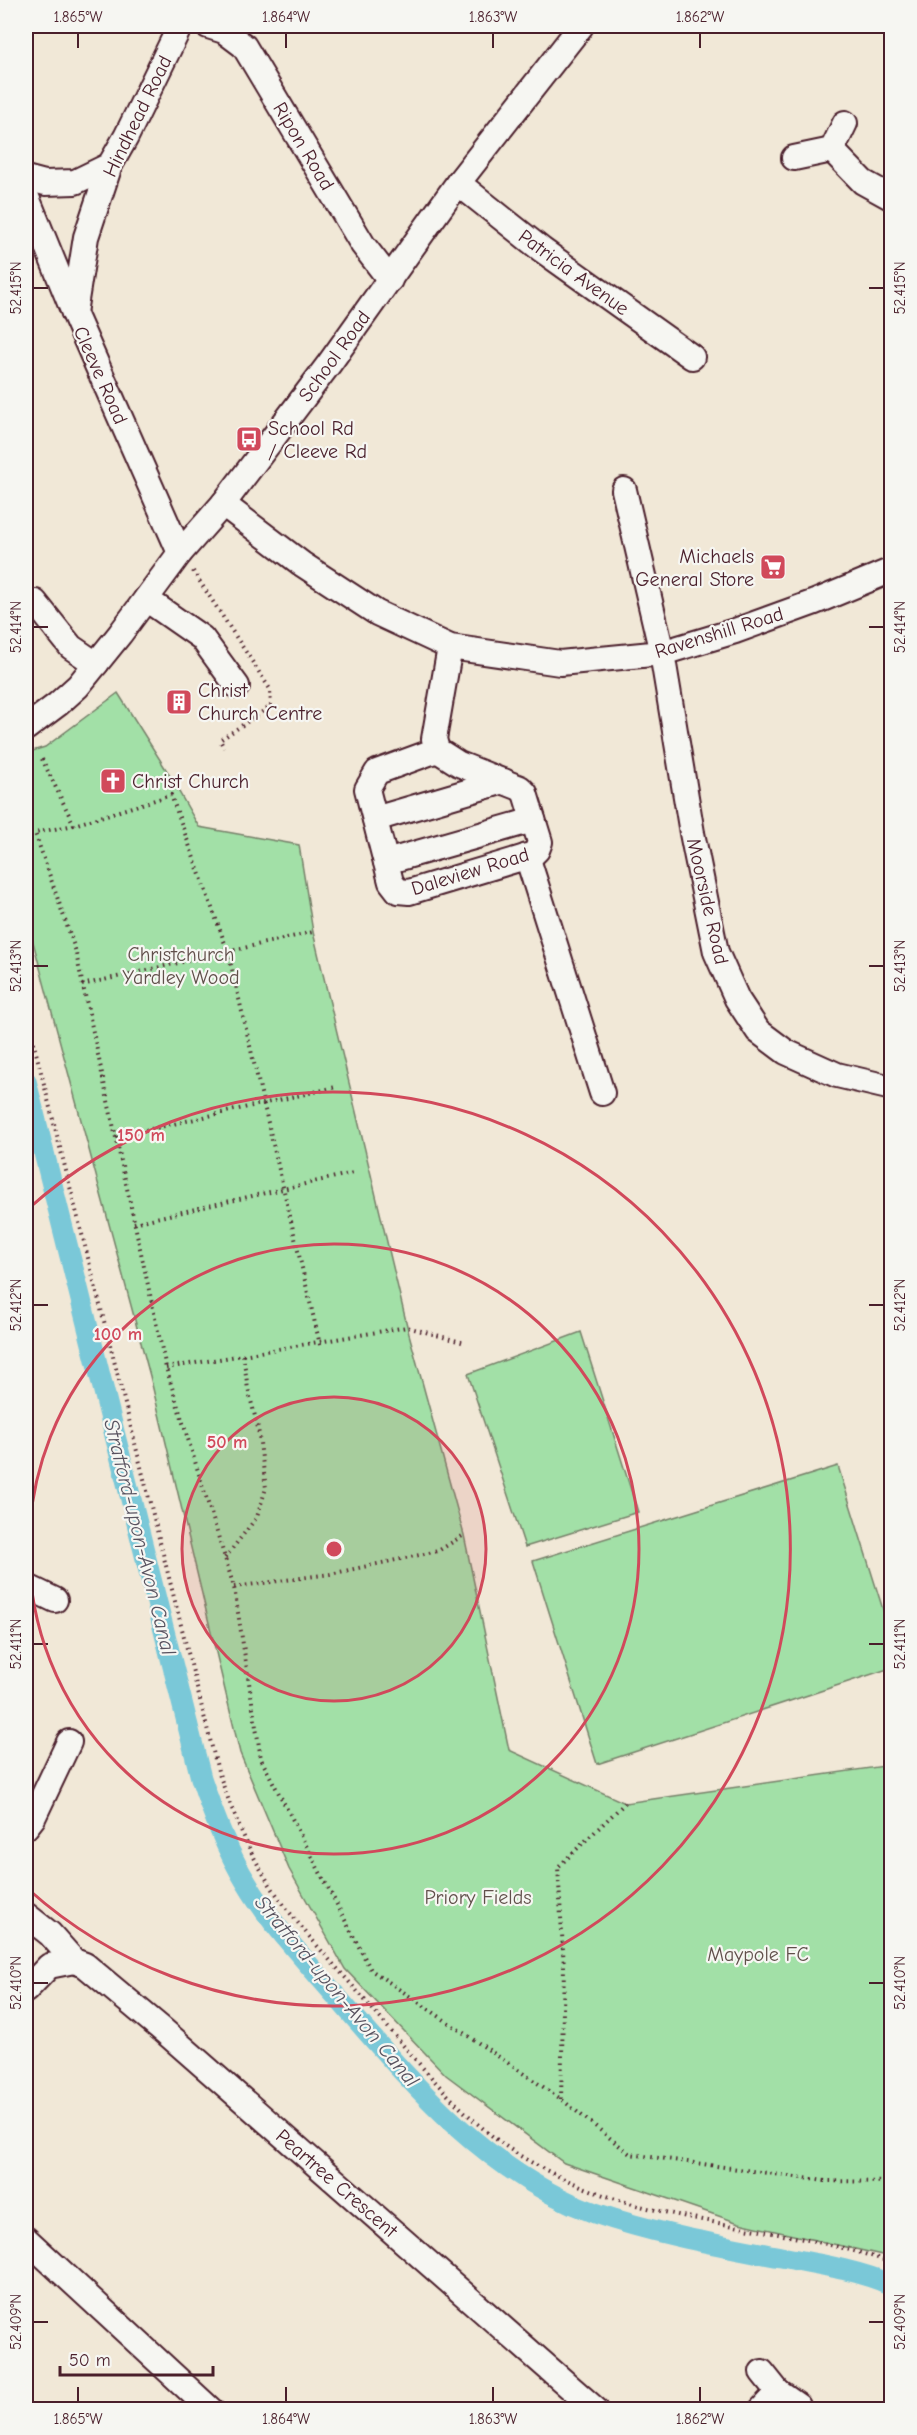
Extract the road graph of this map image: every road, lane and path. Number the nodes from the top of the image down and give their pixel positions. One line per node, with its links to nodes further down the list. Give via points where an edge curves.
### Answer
1 (180, 26): 7 (street, Hindhead Road)
2 (208, 26): 12 (street, Ripon Road, via 224,31 244,46 363,244)
3 (581, 26): 9 (street, School Road)
4 (845, 123): 5 (street)
5 (832, 150): 6 (street); 11 (street, via 863,182)
6 (795, 158)
7 (110, 165): 8 (street, via 75,182 45,183); 13 (street, Hindhead Road, via 86,237)
8 (26, 178)
9 (458, 183): 12 (street, School Road); 14 (street, Patricia Avenue, via 542,250)
10 (26, 195): 13 (street, Cleeve Road)
11 (891, 198)
12 (390, 280): 16 (street, School Road)
13 (74, 313): 17 (street, Cleeve Road)
14 (692, 357)
15 (624, 490): 22 (street, Moorside Road)
16 (223, 504): 17 (street, School Road); 21 (street, Ravenshill Road, via 302,564 377,613)
17 (180, 553): 19 (street, School Road)
18 (890, 574): 22 (street, Ravenshill Road, via 735,631)
19 (146, 599): 23 (street, School Road); 24 (street, via 202,638)
20 (35, 602): 23 (street, via 71,647)
21 (450, 647): 22 (street, Ravenshill Road, via 560,663); 26 (street)
22 (662, 653): 39 (street, Moorside Road, via 716,952 737,999 758,1031 786,1052 837,1075)
23 (96, 664): 25 (street, School Road, via 58,704)
24 (237, 686)
25 (26, 728)
26 (435, 744): 28 (street, Daleview Road, via 459,764); 29 (street, Daleview Road, via 376,772 367,789)
27 (42, 759): 31 (path)
28 (504, 781): 29 (street); 30 (street, Daleview Road, via 525,794)
29 (375, 819): 33 (street, Daleview Road)
30 (534, 820): 32 (street, Daleview Road, via 540,842); 33 (street)
31 (74, 825): 35 (path, via 171,795); 36 (path, via 35,833 75,949)
32 (528, 856): 33 (street, Daleview Road, via 409,892 398,891 391,882); 40 (street)
33 (386, 862)
34 (313, 932): 35 (path)
35 (228, 952): 36 (path); 41 (path)
36 (82, 985): 42 (path)
37 (26, 1014): 65 (path, via 218,1771 244,1840 283,1904 451,2097 517,2154 602,2194 676,2215 857,2251)
38 (336, 1087): 41 (path)
39 (891, 1088)
40 (602, 1094)
41 (263, 1102): 42 (path); 44 (path)
42 (116, 1137): 45 (path)
43 (353, 1173): 44 (path)
44 (284, 1189): 45 (path); 46 (path)
45 (134, 1223): 50 (path)
46 (320, 1342): 47 (path, via 407,1327); 48 (path); 49 (path)
47 (465, 1343)
48 (321, 1349)
49 (243, 1355): 50 (path); 52 (path, via 266,1488 257,1517)
50 (165, 1368): 52 (path)
51 (464, 1534): 54 (path, via 438,1551 330,1574)
52 (225, 1559): 54 (path)
53 (26, 1586): 55 (street)
54 (234, 1587): 62 (path, via 261,1759 371,1970)
55 (55, 1600)
56 (69, 1742): 58 (street)
57 (625, 1803): 62 (path, via 558,1867 564,1967)
58 (26, 1827)
59 (26, 1915): 60 (street, Peartree Crescent)
60 (74, 1961): 61 (street, via 49,1966); 70 (street, Peartree Crescent, via 85,1965 164,2031)
61 (26, 1990)
62 (561, 2099): 63 (path, via 630,2154 825,2181)
63 (891, 2182)
64 (26, 2239): 69 (street)
65 (891, 2263)
66 (762, 2372): 67 (street)
67 (778, 2392): 68 (street); 71 (street)
68 (798, 2406)
69 (211, 2409)
70 (596, 2409)
71 (761, 2409)

